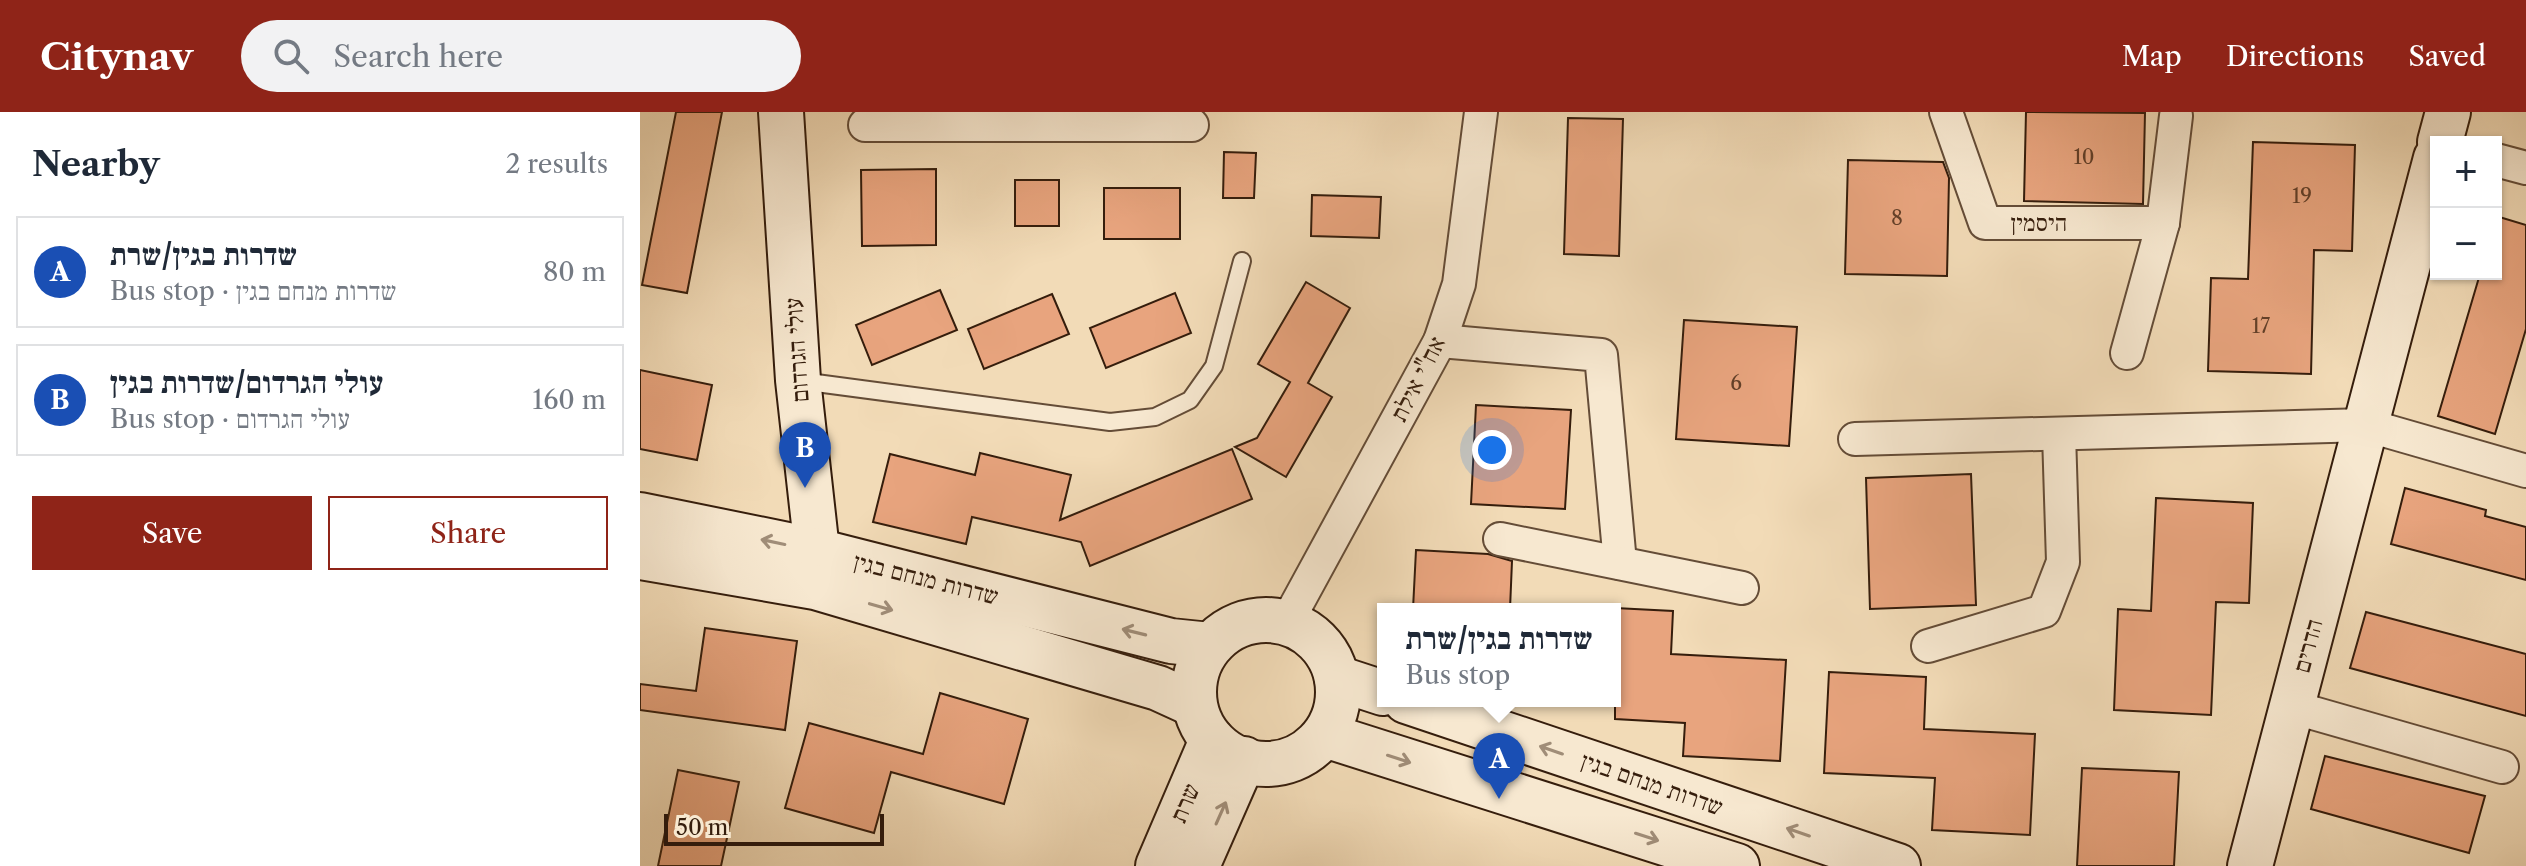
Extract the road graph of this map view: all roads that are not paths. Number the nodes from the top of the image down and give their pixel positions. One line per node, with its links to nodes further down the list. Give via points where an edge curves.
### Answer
1 (781, 112): 17 (street, עולי הגרדום)
2 (1481, 112): 15 (street, אח"י אילת, via 1459,284)
3 (1946, 112): 13 (street, היסמין, via 1985,223)
4 (2448, 112): 9 (street)
5 (2176, 116): 13 (street)
6 (1096, 118): 7 (street); 8 (street)
7 (865, 125)
8 (1192, 125)
9 (2442, 136)
10 (2502, 162): 11 (street)
11 (2526, 168)
12 (2430, 181): 18 (street, הדרים)
13 (2163, 223): 16 (street)
14 (1242, 261): 17 (lane, via 1214,366 1190,400 1155,417 1110,422)
15 (1440, 341): 25 (street, via 1601,355); 28 (street, אח"י אילת)
16 (2127, 353)
17 (798, 380): 26 (street, עולי הגרדום)
18 (2366, 425): 19 (street); 21 (street); 34 (street, הדרים)
19 (2059, 434): 20 (street); 30 (street, via 2063,562 2044,611)
20 (1855, 439)
21 (2526, 471)
22 (640, 515): 26 (street, שדרות מנחם בגין, one-way to 22)
23 (1500, 539): 25 (street)
24 (640, 557): 26 (street, שדרות מנחם בגין)
25 (1620, 563): 27 (street)
26 (816, 569): 29 (street, שדרות מנחם בגין, one-way to 26); 35 (street, שדרות מנחם בגין, one-way to 35, via 1158,688)
27 (1742, 588)
28 (1287, 622): 29 (street, via 1261,619 1237,625); 31 (street, via 1310,635 1327,654)
29 (1210, 645): 35 (street, via 1197,667)
30 (1928, 646)
31 (1337, 678): 32 (street); 36 (street, via 1335,712)
32 (1377, 691)
33 (1424, 707): 41 (street, שדרות מנחם בגין, one-way to 33)
34 (2292, 707): 37 (street); 42 (street, הדרים)
35 (1217, 734): 36 (street, via 1259,765 1285,763); 38 (street, שרת); 39 (street, שרת, one-way to 35)
36 (1325, 735): 40 (street, one-way to 40)
37 (2502, 767)
38 (1158, 866)
39 (1197, 866)
40 (1737, 866)
41 (1898, 866)
42 (2250, 866)

